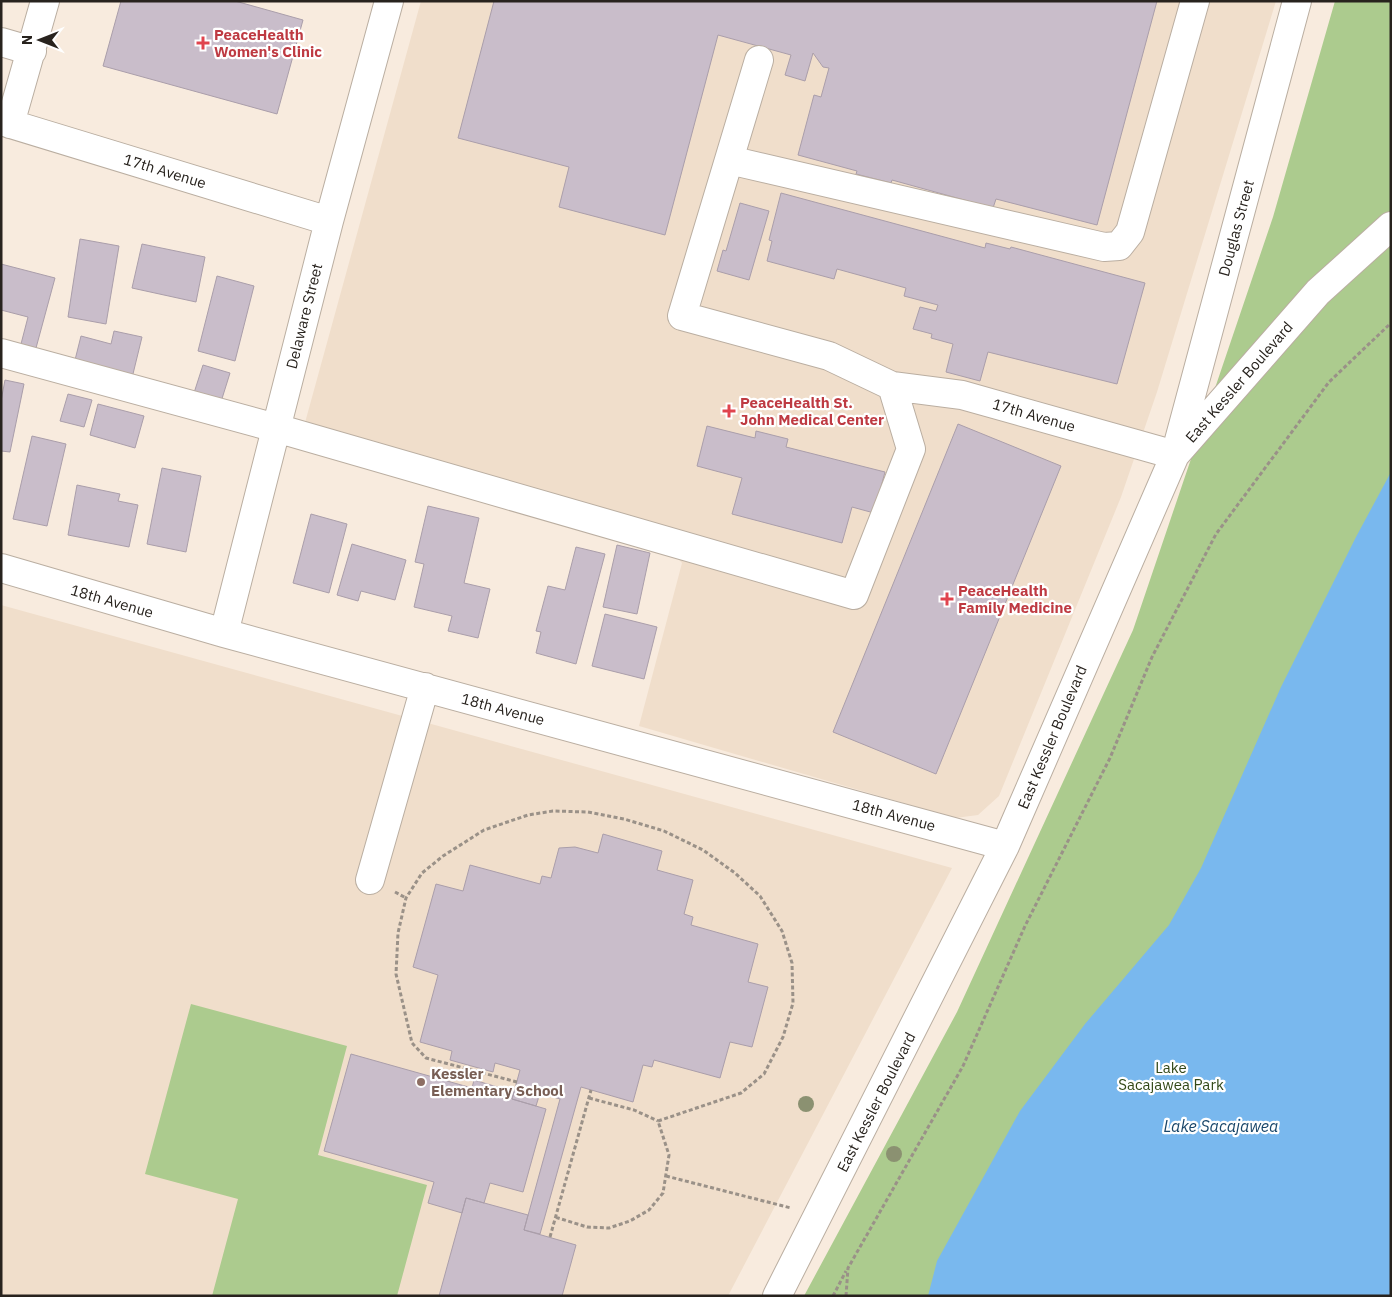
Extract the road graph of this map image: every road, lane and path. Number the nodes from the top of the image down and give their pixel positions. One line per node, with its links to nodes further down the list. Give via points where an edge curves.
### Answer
1 (45, 1): 6 (street)
2 (1194, 1): 9 (street, via 1130,232 1119,246 1104,247)
3 (1297, 1): 16 (street, Douglas Street)
4 (387, 2): 10 (street, Delaware Street)
5 (1, 42): 6 (street)
6 (32, 51): 8 (street)
7 (759, 60): 9 (street)
8 (6, 123): 10 (street, 17th Avenue)
9 (729, 160): 14 (street, 17th Avenue, via 682,316 830,356)
10 (329, 222): 15 (street, Delaware Street)
11 (1391, 226): 16 (street, East Kessler Boulevard, via 1318,292)
12 (1391, 323): 30 (path, via 1328,382 1216,534 1152,656 1110,758 1025,926 963,1066)
13 (1, 353): 15 (street)
14 (892, 386): 15 (street, via 910,449 854,595); 16 (street, 17th Avenue, via 962,395)
15 (276, 428): 18 (street, Delaware Street)
16 (1175, 455): 20 (street, East Kessler Boulevard)
17 (1, 568): 18 (street, 18th Avenue)
18 (224, 633): 19 (street, 18th Avenue)
19 (425, 687): 20 (street, 18th Avenue); 21 (street)
20 (1005, 846): 27 (street, East Kessler Boulevard)
21 (370, 880)
22 (517, 1082): 25 (path, via 426,1058 412,1043 396,974 398,933 406,898 422,873 443,856 484,830 528,815 553,811 588,812 664,830 703,850 760,896 782,931 792,963 793,1003 783,1037 764,1074 741,1093)
23 (591, 1090): 24 (path)
24 (589, 1098): 25 (path, via 634,1110); 28 (path)
25 (658, 1122): 26 (path, via 669,1155)
26 (666, 1176): 27 (path); 28 (path, via 663,1192 649,1210 630,1221 609,1228 587,1227)
27 (818, 1215): 31 (street, East Kessler Boulevard)
28 (555, 1218): 29 (path)
29 (550, 1237)
30 (848, 1268): 32 (path); 33 (path)
31 (777, 1296)
32 (833, 1296)
33 (846, 1296)

